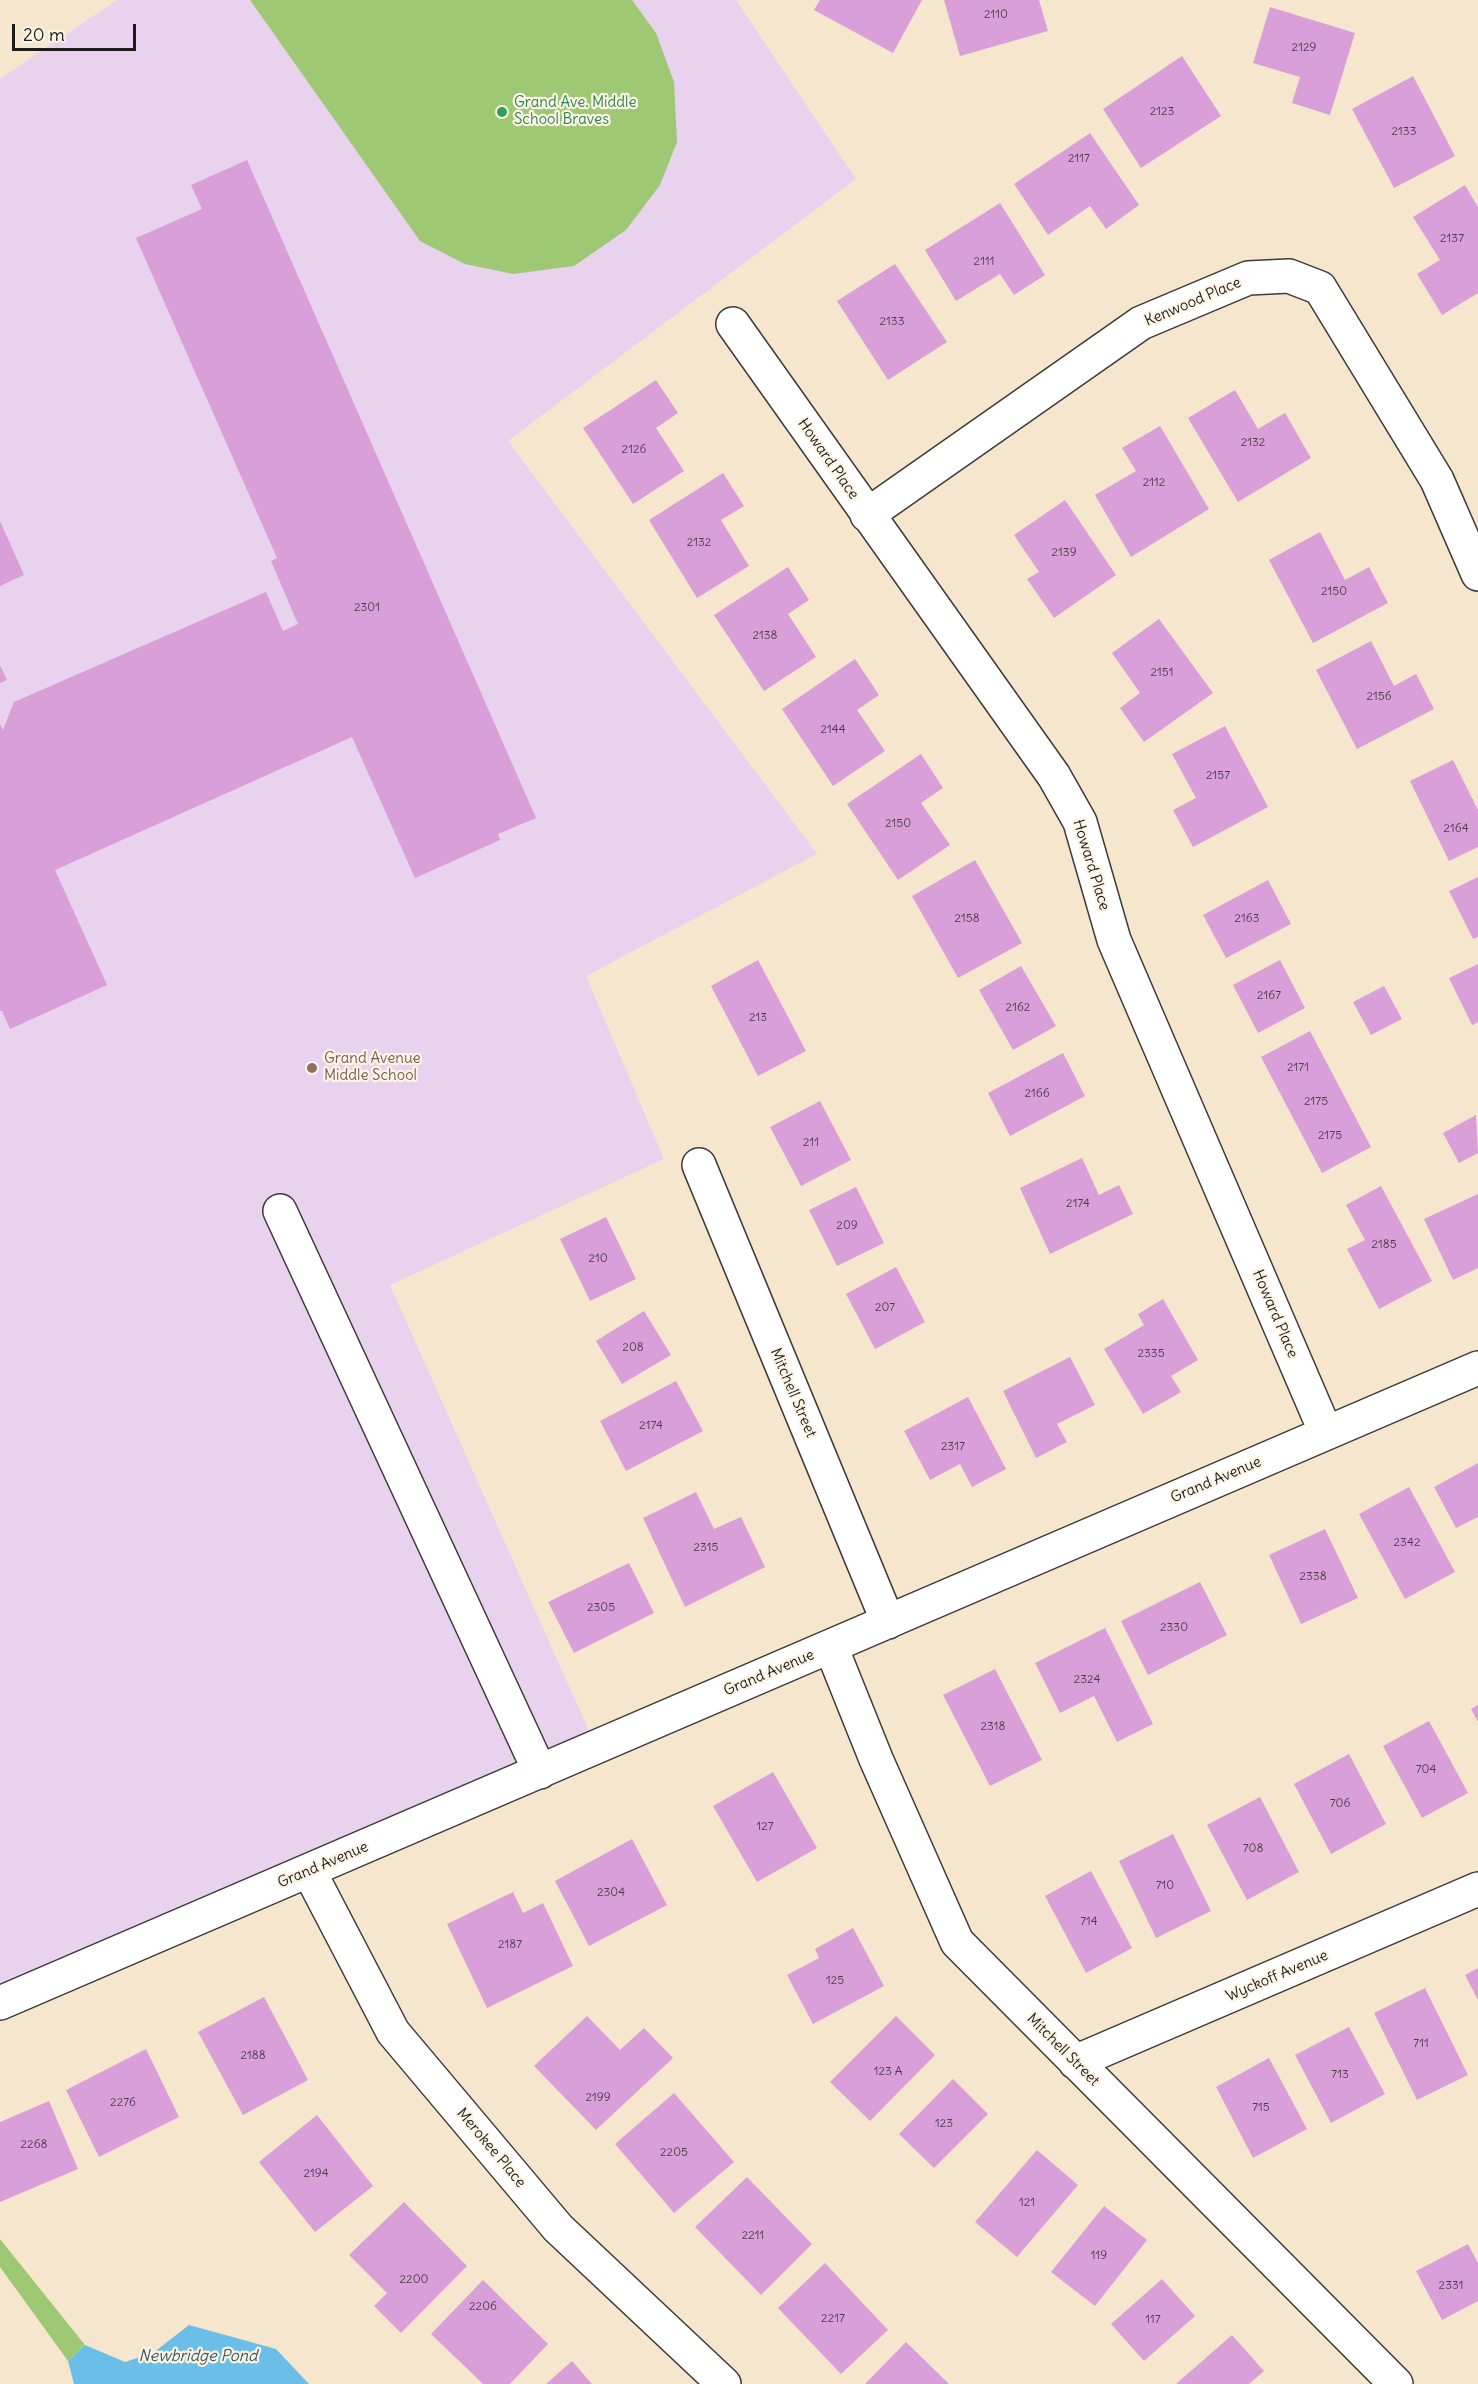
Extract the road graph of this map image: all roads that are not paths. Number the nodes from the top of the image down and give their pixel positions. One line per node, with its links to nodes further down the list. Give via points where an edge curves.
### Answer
1 (733, 324): 2 (street, Howard Place)
2 (867, 515): 3 (street, Kenwood Place, via 1142,323 1248,278 1289,276 1320,288 1437,480); 7 (street, Howard Place, via 1054,776 1080,822 1114,940)
3 (1478, 574)
4 (699, 1165): 8 (street, Mitchell Street)
5 (280, 1211): 10 (street)
6 (1478, 1368): 7 (street, Grand Avenue)
7 (1326, 1433): 8 (street, Grand Avenue)
8 (888, 1622): 9 (street, Grand Avenue)
9 (831, 1647): 10 (street, Grand Avenue); 14 (street, Mitchell Street, via 957,1942)
10 (540, 1772): 11 (street, Grand Avenue)
11 (309, 1871): 13 (street, Grand Avenue); 15 (street, Merokee Place, via 393,2032 558,2228)
12 (1478, 1889): 14 (street, Wyckoff Avenue)
13 (0, 2003)
14 (1075, 2062): 16 (street, Mitchell Street)
15 (724, 2384)
16 (1396, 2384)

